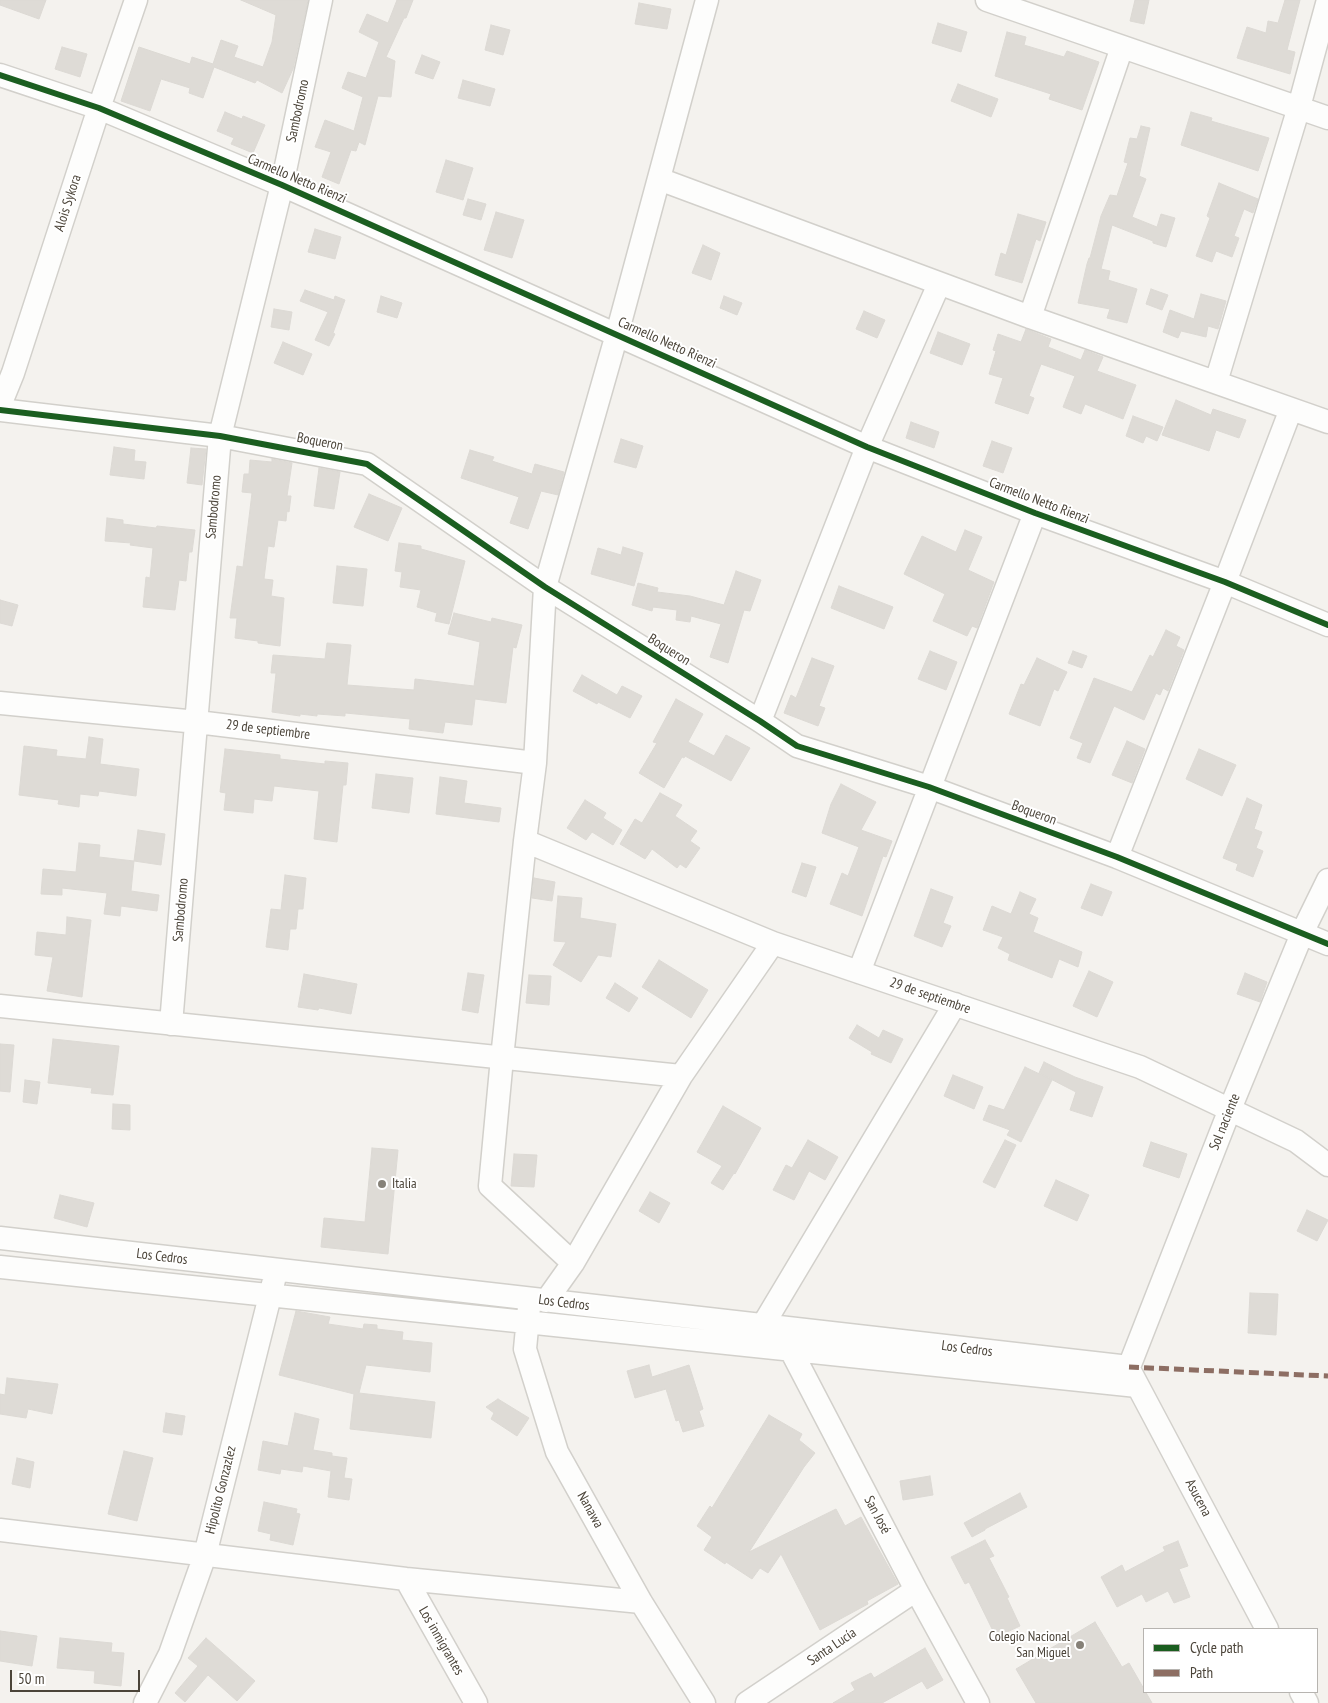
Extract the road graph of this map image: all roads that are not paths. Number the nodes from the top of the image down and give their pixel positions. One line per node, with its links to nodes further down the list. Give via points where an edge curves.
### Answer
1 (136, 0): 8 (street, Alois Sykora)
2 (321, 0): 12 (street, Sambodromo)
3 (707, 0): 11 (street)
4 (987, 0): 6 (street)
5 (1328, 0): 9 (street)
6 (1122, 47): 9 (street); 14 (street)
7 (0, 75): 8 (street, Carmello Netto Rienzi)
8 (99, 108): 12 (street, Carmello Netto Rienzi); 17 (street, Alois Sykora)
9 (1299, 108): 10 (street); 16 (street)
10 (1328, 118)
11 (659, 179): 13 (street); 15 (street)
12 (282, 185): 15 (street, Carmello Netto Rienzi); 21 (street, Sambodromo)
13 (939, 284): 14 (street); 22 (street)
14 (1030, 317): 16 (street)
15 (617, 334): 22 (street, Carmello Netto Rienzi); 25 (street)
16 (1216, 382): 18 (street)
17 (0, 405)
18 (1291, 409): 20 (street); 24 (street)
19 (0, 410): 21 (street, Boqueron)
20 (1328, 422)
21 (220, 436): 25 (street, Boqueron, via 367,464); 29 (street, Sambodromo)
22 (867, 447): 23 (street, Carmello Netto Rienzi); 28 (street)
23 (1035, 513): 24 (street, Carmello Netto Rienzi); 31 (street)
24 (1225, 582): 26 (street, Carmello Netto Rienzi); 33 (street)
25 (544, 587): 28 (street, Boqueron); 30 (street)
26 (1328, 625)
27 (0, 703): 29 (street, 29 de septiembre)
28 (760, 721): 31 (street, Boqueron, via 797,746)
29 (197, 722): 30 (street, 29 de septiembre); 41 (street, Sambodromo)
30 (535, 763): 32 (street)
31 (929, 788): 33 (street, Boqueron); 38 (street)
32 (525, 841): 36 (street, 29 de septiembre); 42 (street)
33 (1116, 858): 35 (street, Boqueron)
34 (1328, 880): 35 (street, Sol naciente)
35 (1302, 934): 37 (street, Boqueron); 44 (street, Sol naciente)
36 (773, 943): 38 (street, 29 de septiembre); 43 (street)
37 (1328, 944)
38 (859, 972): 39 (street, 29 de septiembre)
39 (954, 1004): 44 (street, 29 de septiembre, via 1140,1067); 53 (street)
40 (0, 1006): 41 (street)
41 (171, 1024): 42 (street)
42 (502, 1058): 43 (street); 47 (street, via 490,1186)
43 (681, 1076): 47 (street)
44 (1230, 1109): 45 (street, 29 de septiembre, via 1296,1141); 55 (street, Sol naciente)
45 (1328, 1165)
46 (0, 1238): 49 (street, Los Cedros)
47 (573, 1263): 51 (street)
48 (0, 1267): 50 (street)
49 (276, 1270): 50 (street, Hipolito Gonzazlez); 51 (street, Los Cedros)
50 (270, 1295): 52 (street); 57 (street, Hipolito Gonzazlez)
51 (538, 1300): 52 (street, Nanawa); 53 (street, Los Cedros)
52 (528, 1322): 54 (street); 60 (street, Nanawa, via 525,1349 557,1452)
53 (771, 1326): 54 (street, San José); 55 (street, Los Cedros)
54 (791, 1350): 55 (street); 59 (street, San José)
55 (1133, 1377): 61 (street, Asucena)
56 (0, 1530): 57 (street)
57 (205, 1555): 58 (street); 62 (street, Hipolito Gonzazlez, via 170,1654)
58 (406, 1579): 60 (street); 63 (street, Los inmigrantes)
59 (916, 1590): 65 (street, Santa Lucía); 66 (street, San José)
60 (642, 1602): 64 (street, Nanawa)
61 (1266, 1628)
62 (148, 1702)
63 (476, 1703)
64 (704, 1703)
65 (747, 1703)
66 (978, 1703)

